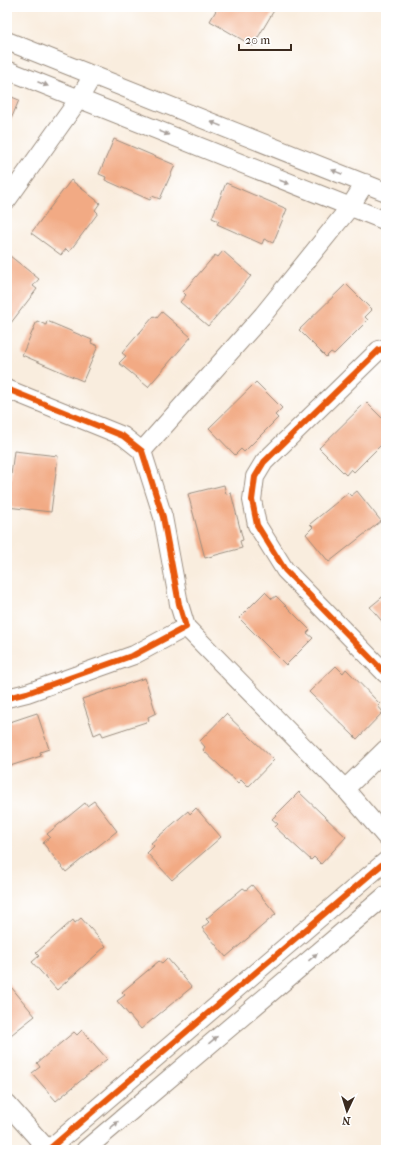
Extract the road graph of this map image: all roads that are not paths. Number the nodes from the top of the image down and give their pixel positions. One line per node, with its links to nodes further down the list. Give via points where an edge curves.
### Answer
1 (7, 41): 3 (street)
2 (7, 70): 4 (street, one-way to 4)
3 (93, 75): 4 (street); 5 (street, one-way to 3)
4 (79, 99): 7 (street); 8 (street, one-way to 8)
5 (365, 183): 6 (street); 8 (street)
6 (386, 192)
7 (7, 200)
8 (350, 207): 9 (street); 12 (street, via 263,315)
9 (386, 221)
10 (386, 348): 14 (street, via 379,350 264,462 255,477 252,500 257,525 285,570)
11 (7, 389): 12 (street, via 123,436)
12 (142, 451): 13 (street, via 163,517 179,604)
13 (186, 627): 15 (street, via 134,655); 17 (street)
14 (386, 674)
15 (7, 698)
16 (386, 749): 17 (street)
17 (345, 789): 18 (street)
18 (386, 837)
19 (386, 861): 22 (street)
20 (386, 895): 23 (street, one-way to 20)
21 (7, 1104): 22 (street)
22 (48, 1150)
23 (85, 1150)

